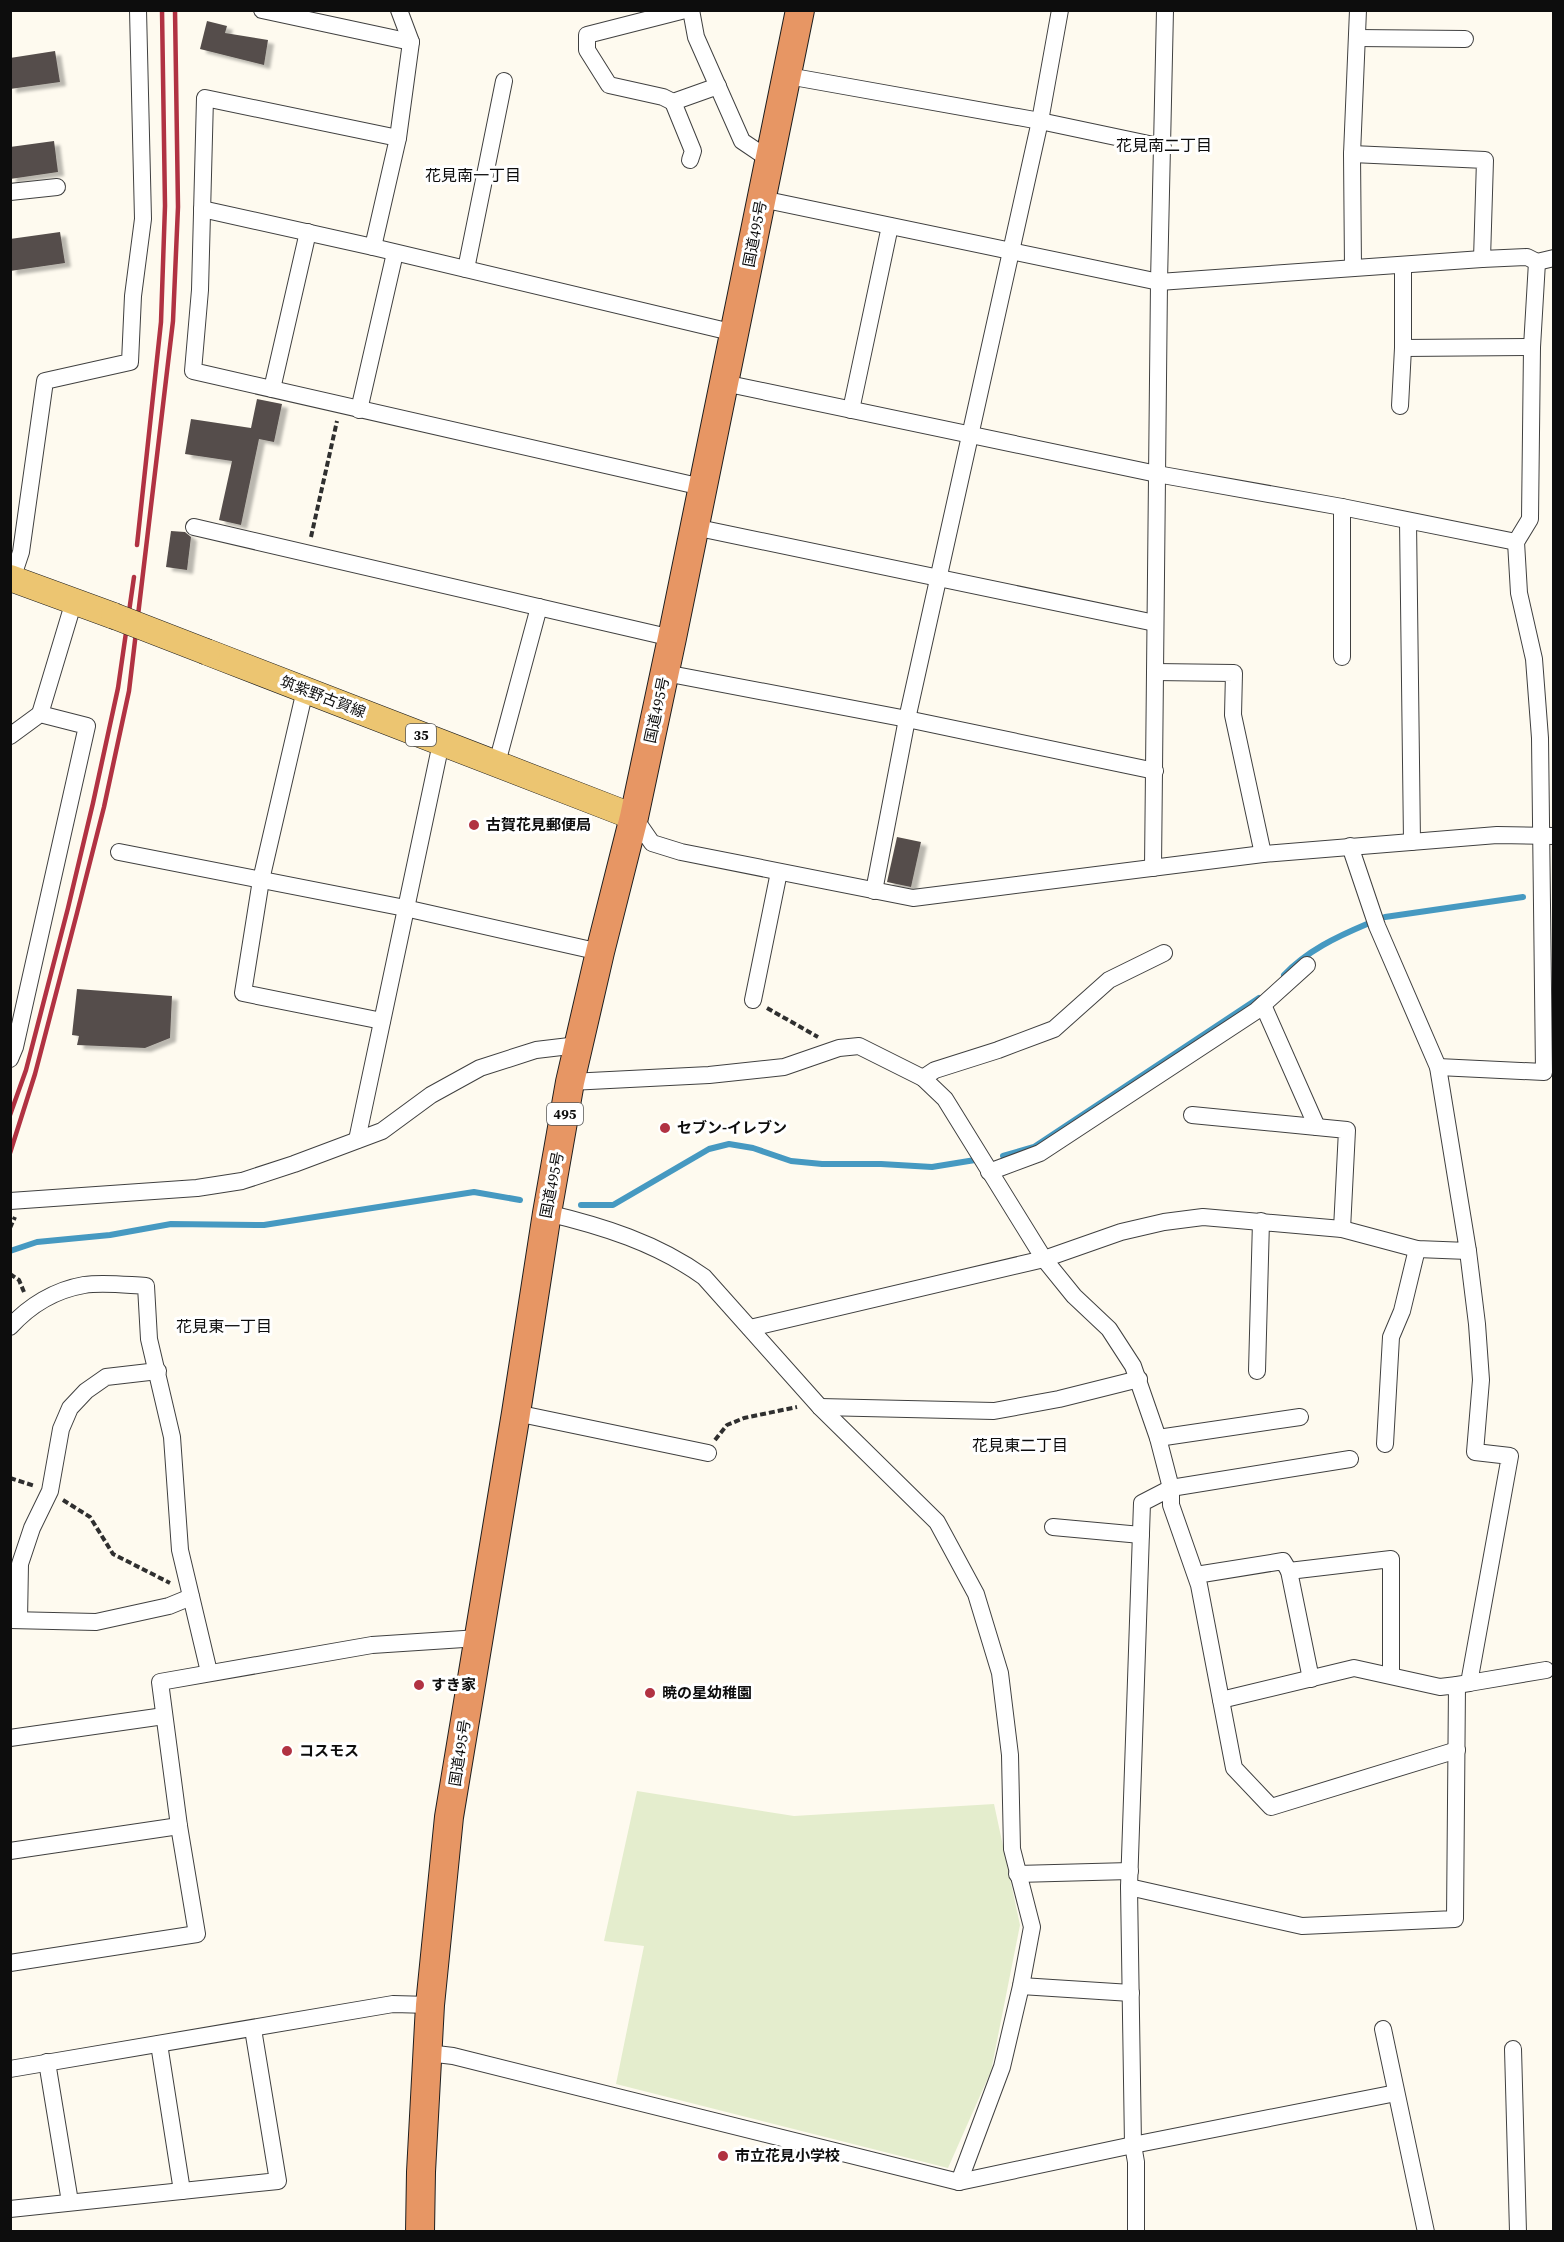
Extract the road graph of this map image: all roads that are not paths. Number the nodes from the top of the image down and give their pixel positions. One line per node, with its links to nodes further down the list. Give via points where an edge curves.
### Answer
1 (138, 10): 55 (street, via 143,219 129,362 45,381 21,552)
2 (262, 10): 12 (street)
3 (399, 10): 12 (street)
4 (685, 10): 16 (street, via 587,35 587,50 609,85)
5 (691, 10): 15 (street, via 696,37)
6 (800, 10): 13 (highway, 国道495号 / 495)
7 (1060, 10): 17 (street)
8 (1166, 10): 19 (street)
9 (1358, 10): 10 (street)
10 (1357, 38): 11 (street); 20 (street)
11 (1465, 39)
12 (411, 42): 18 (street)
13 (788, 76): 17 (street); 21 (highway, 国道495号 / 495)
14 (504, 81): 36 (street)
15 (718, 86): 16 (street); 21 (street, via 742,141)
16 (673, 102): 22 (street, via 693,151)
17 (1040, 121): 19 (street); 30 (street)
18 (398, 138): 26 (street, via 205,98); 29 (street)
19 (1163, 147): 37 (street)
20 (1352, 154): 32 (street, via 1485,160); 35 (street)
21 (770, 159): 25 (highway, 国道495号 / 495)
22 (690, 160)
23 (57, 187): 24 (street)
24 (10, 192)
25 (762, 199): 27 (street); 38 (highway, 国道495号 / 495)
26 (202, 209): 28 (street); 42 (street, via 201,290 193,371)
27 (890, 226): 30 (street); 45 (street)
28 (308, 232): 29 (street); 42 (street)
29 (373, 247): 31 (street)
30 (1009, 251): 37 (street); 46 (street)
31 (395, 253): 36 (street); 44 (street)
32 (1482, 260): 33 (street); 34 (street)
33 (1545, 260): 39 (street)
34 (1402, 266): 35 (street); 40 (street)
35 (1353, 268): 37 (street)
36 (466, 269): 38 (street)
37 (1159, 282): 47 (street)
38 (735, 333): 41 (highway, 国道495号 / 495)
39 (1532, 347): 40 (street); 53 (street, via 1530,519)
40 (1403, 348): 43 (street)
41 (724, 383): 45 (street); 48 (highway, 国道495号 / 495)
42 (272, 389): 44 (street)
43 (1400, 406)
44 (359, 410): 48 (street)
45 (851, 410): 46 (street)
46 (969, 435): 47 (street); 54 (street)
47 (1157, 474): 49 (street); 58 (street)
48 (702, 488): 52 (highway, 国道495号 / 495)
49 (1342, 507): 50 (street); 60 (street)
50 (1408, 521): 53 (street); 72 (street)
51 (194, 527): 57 (street)
52 (694, 527): 54 (street); 59 (highway, 国道495号 / 495)
53 (1516, 542): 71 (street, via 1519,593 1534,659)
54 (938, 577): 58 (street); 65 (street)
55 (11, 579): 56 (main road, 筑紫野古賀線 / 35)
56 (74, 601): 63 (main road, 筑紫野古賀線 / 35, bridge); 64 (street)
57 (539, 607): 59 (street); 68 (street)
58 (1155, 623): 61 (street)
59 (672, 638): 62 (highway, 国道495号 / 495)
60 (1342, 657)
61 (1155, 672): 69 (street); 75 (street, via 1234,673 1233,715)
62 (665, 673): 65 (street); 70 (highway, 国道495号 / 495)
63 (305, 690): 67 (main road, 筑紫野古賀線 / 35); 78 (street)
64 (40, 714): 66 (street); 88 (street, via 87,726)
65 (907, 719): 69 (street); 79 (street)
66 (10, 736)
67 (441, 743): 68 (main road, 筑紫野古賀線 / 35); 80 (street)
68 (497, 763): 70 (main road, 筑紫野古賀線 / 35)
69 (1155, 771): 76 (street)
70 (634, 817): 77 (street, via 652,843); 81 (highway, 国道495号 / 495)
71 (1547, 836): 72 (street, via 1497,835); 89 (street, via 1544,1072)
72 (1412, 842): 73 (street)
73 (1350, 846): 75 (street); 89 (street, via 1377,926)
74 (119, 852): 78 (street)
75 (1263, 854): 76 (street)
76 (1153, 868): 79 (street, via 913,898)
77 (779, 872): 79 (street); 84 (street)
78 (261, 880): 80 (street); 86 (street, via 243,993)
79 (874, 891)
80 (405, 908): 81 (street); 86 (street)
81 (600, 952): 87 (highway, 国道495号 / 495)
82 (1164, 953): 90 (street, via 1109,980 1054,1029 934,1070)
83 (1307, 965): 85 (street)
84 (753, 1000)
85 (1263, 1005): 93 (street); 95 (street, via 1040,1153)
86 (382, 1021): 94 (street)
87 (578, 1045): 91 (highway, 国道495号 / 495); 94 (street, via 536,1050 480,1068 431,1095 382,1131)
88 (10, 1059)
89 (1438, 1067): 101 (street)
90 (923, 1078): 91 (street, via 859,1046 839,1048 784,1067); 95 (street, via 945,1099)
91 (570, 1082): 97 (highway, 国道495号 / 495)
92 (1192, 1115): 93 (street)
93 (1317, 1127): 99 (street, via 1347,1130)
94 (357, 1140): 96 (street, via 242,1181 197,1188)
95 (989, 1172): 102 (street)
96 (10, 1201)
97 (547, 1213): 104 (street, via 592,1224 684,1263 704,1277); 109 (highway, 国道495号 / 495)
98 (1261, 1221): 99 (street); 102 (street, via 1203,1216 1164,1222); 106 (street)
99 (1342, 1229): 100 (street)
100 (1417, 1250): 101 (street); 112 (street, via 1402,1311 1391,1337)
101 (1468, 1251): 127 (street, via 1481,1380 1475,1452 1510,1456)
102 (1044, 1259): 104 (street); 107 (street, via 1074,1296 1109,1329)
103 (10, 1327): 105 (street, via 31,1306 84,1285 146,1286 149,1339)
104 (750, 1328): 108 (street)
105 (158, 1371): 120 (street, via 172,1437 180,1550); 121 (street, via 106,1377 70,1408 61,1429 50,1491 20,1564)
106 (1257, 1371)
107 (1139, 1379): 108 (street, via 994,1411); 111 (street)
108 (819, 1407): 134 (street, via 937,1522 976,1594 1000,1674 1010,1755 1012,1849)
109 (516, 1413): 113 (street); 122 (highway, 国道495号 / 495)
110 (1300, 1417): 111 (street)
111 (1158, 1438): 115 (street)
112 (1385, 1444)
113 (708, 1453)
114 (1350, 1459): 115 (street)
115 (1171, 1488): 117 (street, via 1142,1503); 119 (street, via 1171,1504)
116 (1053, 1527): 117 (street)
117 (1141, 1535): 135 (street)
118 (1289, 1571): 119 (street, via 1283,1561); 125 (street, via 1391,1559); 126 (street)
119 (1196, 1575): 128 (street)
120 (191, 1597): 121 (street, via 169,1606 96,1622); 124 (street)
121 (15, 1620)
122 (479, 1638): 124 (street, via 372,1645); 139 (highway, 国道495号 / 495, via 449,1817)
123 (1546, 1670): 127 (street)
124 (209, 1672): 129 (street, via 160,1682)
125 (1391, 1676): 126 (street, via 1354,1668); 127 (street, via 1440,1687)
126 (1311, 1679): 128 (street)
127 (1463, 1684): 131 (street)
128 (1221, 1700): 131 (street, via 1234,1768 1271,1807)
129 (164, 1716): 130 (street); 132 (street)
130 (10, 1738)
131 (1457, 1750): 135 (street, via 1455,1919 1302,1926)
132 (179, 1826): 133 (street); 136 (street, via 197,1934)
133 (10, 1851)
134 (1017, 1874): 135 (street); 137 (street, via 1032,1927)
135 (1129, 1879): 138 (street)
136 (10, 1963)
137 (1021, 1986): 138 (street); 149 (street, via 1002,2067)
138 (1131, 1992): 148 (street)
139 (430, 2005): 140 (street, via 393,2004); 144 (highway, 国道495号 / 495)
140 (253, 2029): 142 (street); 150 (street, via 278,2181)
141 (1383, 2029): 147 (street)
142 (159, 2044): 145 (street); 150 (street)
143 (1513, 2049): 156 (street)
144 (428, 2053): 149 (street); 153 (highway, 国道495号 / 495)
145 (47, 2062): 146 (street); 151 (street)
146 (10, 2068)
147 (1396, 2093): 148 (street); 155 (street)
148 (1132, 2145): 149 (street); 154 (street, via 1136,2162)
149 (959, 2182)
150 (182, 2191): 151 (street)
151 (70, 2202): 152 (street)
152 (10, 2209)
153 (420, 2232)
154 (1136, 2232)
155 (1426, 2232)
156 (1518, 2232)

